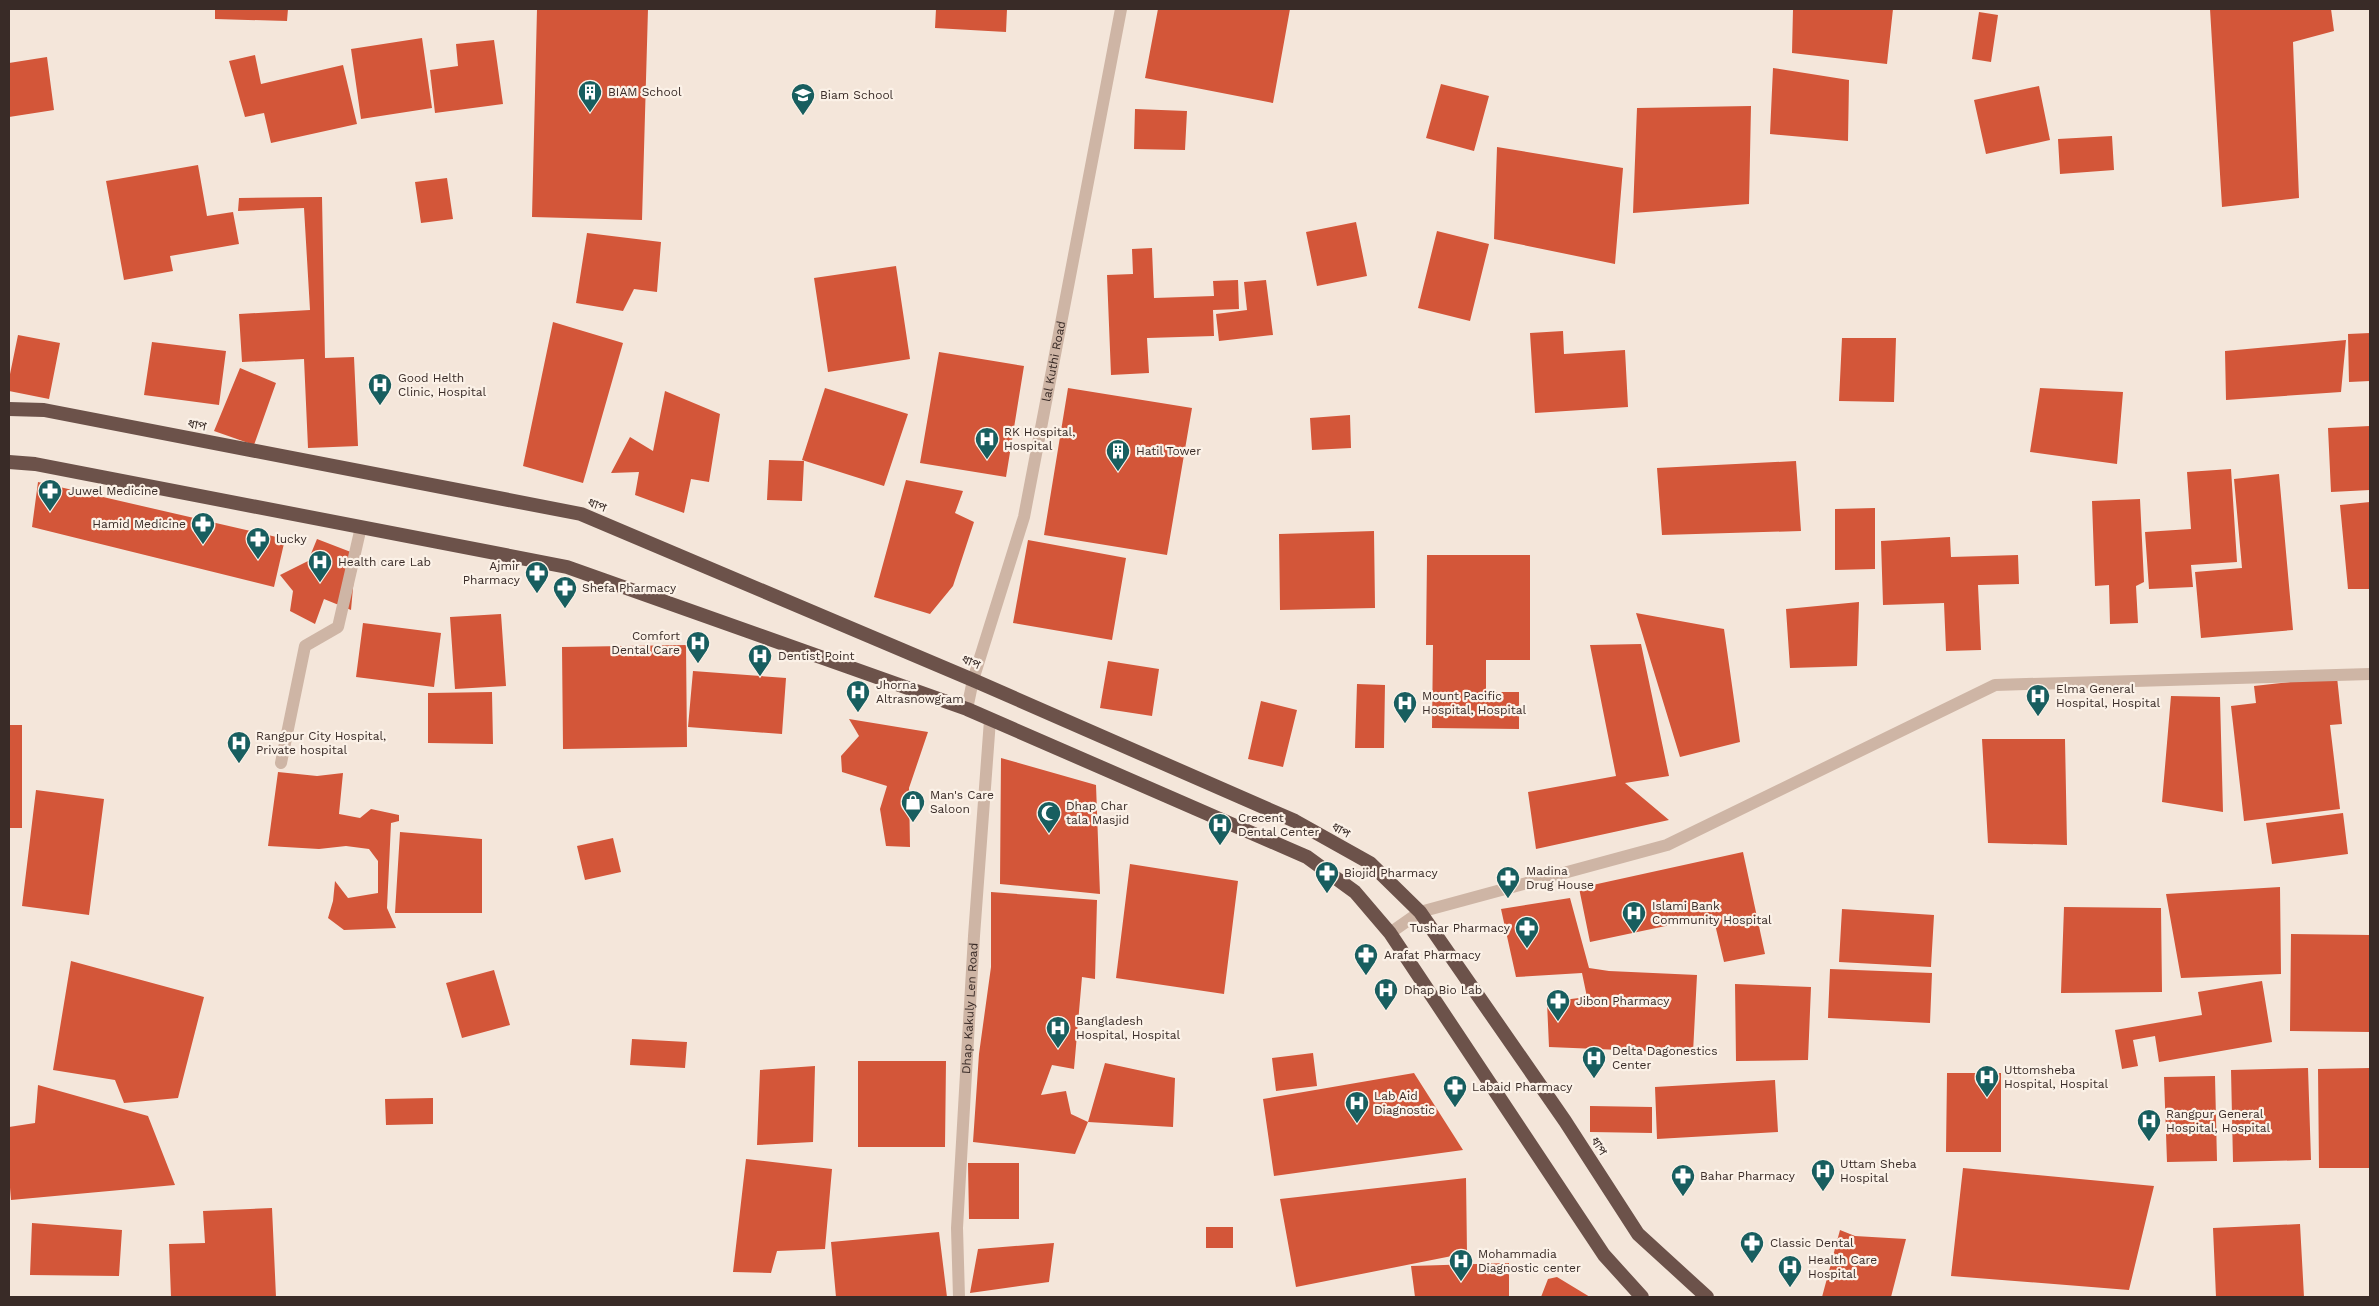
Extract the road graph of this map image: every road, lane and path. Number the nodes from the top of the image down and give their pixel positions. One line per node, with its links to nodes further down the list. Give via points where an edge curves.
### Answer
1 (1121, 9): 6 (street, lal Kuthi Road, via 1024,517)
2 (9, 409): 6 (highway, ধাপ, via 44,410 581,514)
3 (9, 462): 4 (highway, via 35,464)
4 (361, 527): 7 (highway, via 567,567); 9 (street, via 338,627 305,646)
5 (2370, 674): 10 (street, via 1994,685 1667,845)
6 (973, 680): 7 (street, lal Kuthi Road); 10 (highway, ধাপ, via 1295,821 1370,863)
7 (967, 709): 8 (highway)
8 (990, 720): 11 (highway, via 1307,857 1355,892); 12 (street, Dhap Kakuly Len Road, via 958,1208)
9 (281, 763)
10 (1420, 912): 11 (street); 14 (highway, ধাপ, via 1565,1121 1638,1234)
11 (1390, 933): 13 (highway, via 1604,1255)
12 (959, 1297)
13 (1642, 1297)
14 (1706, 1297)

